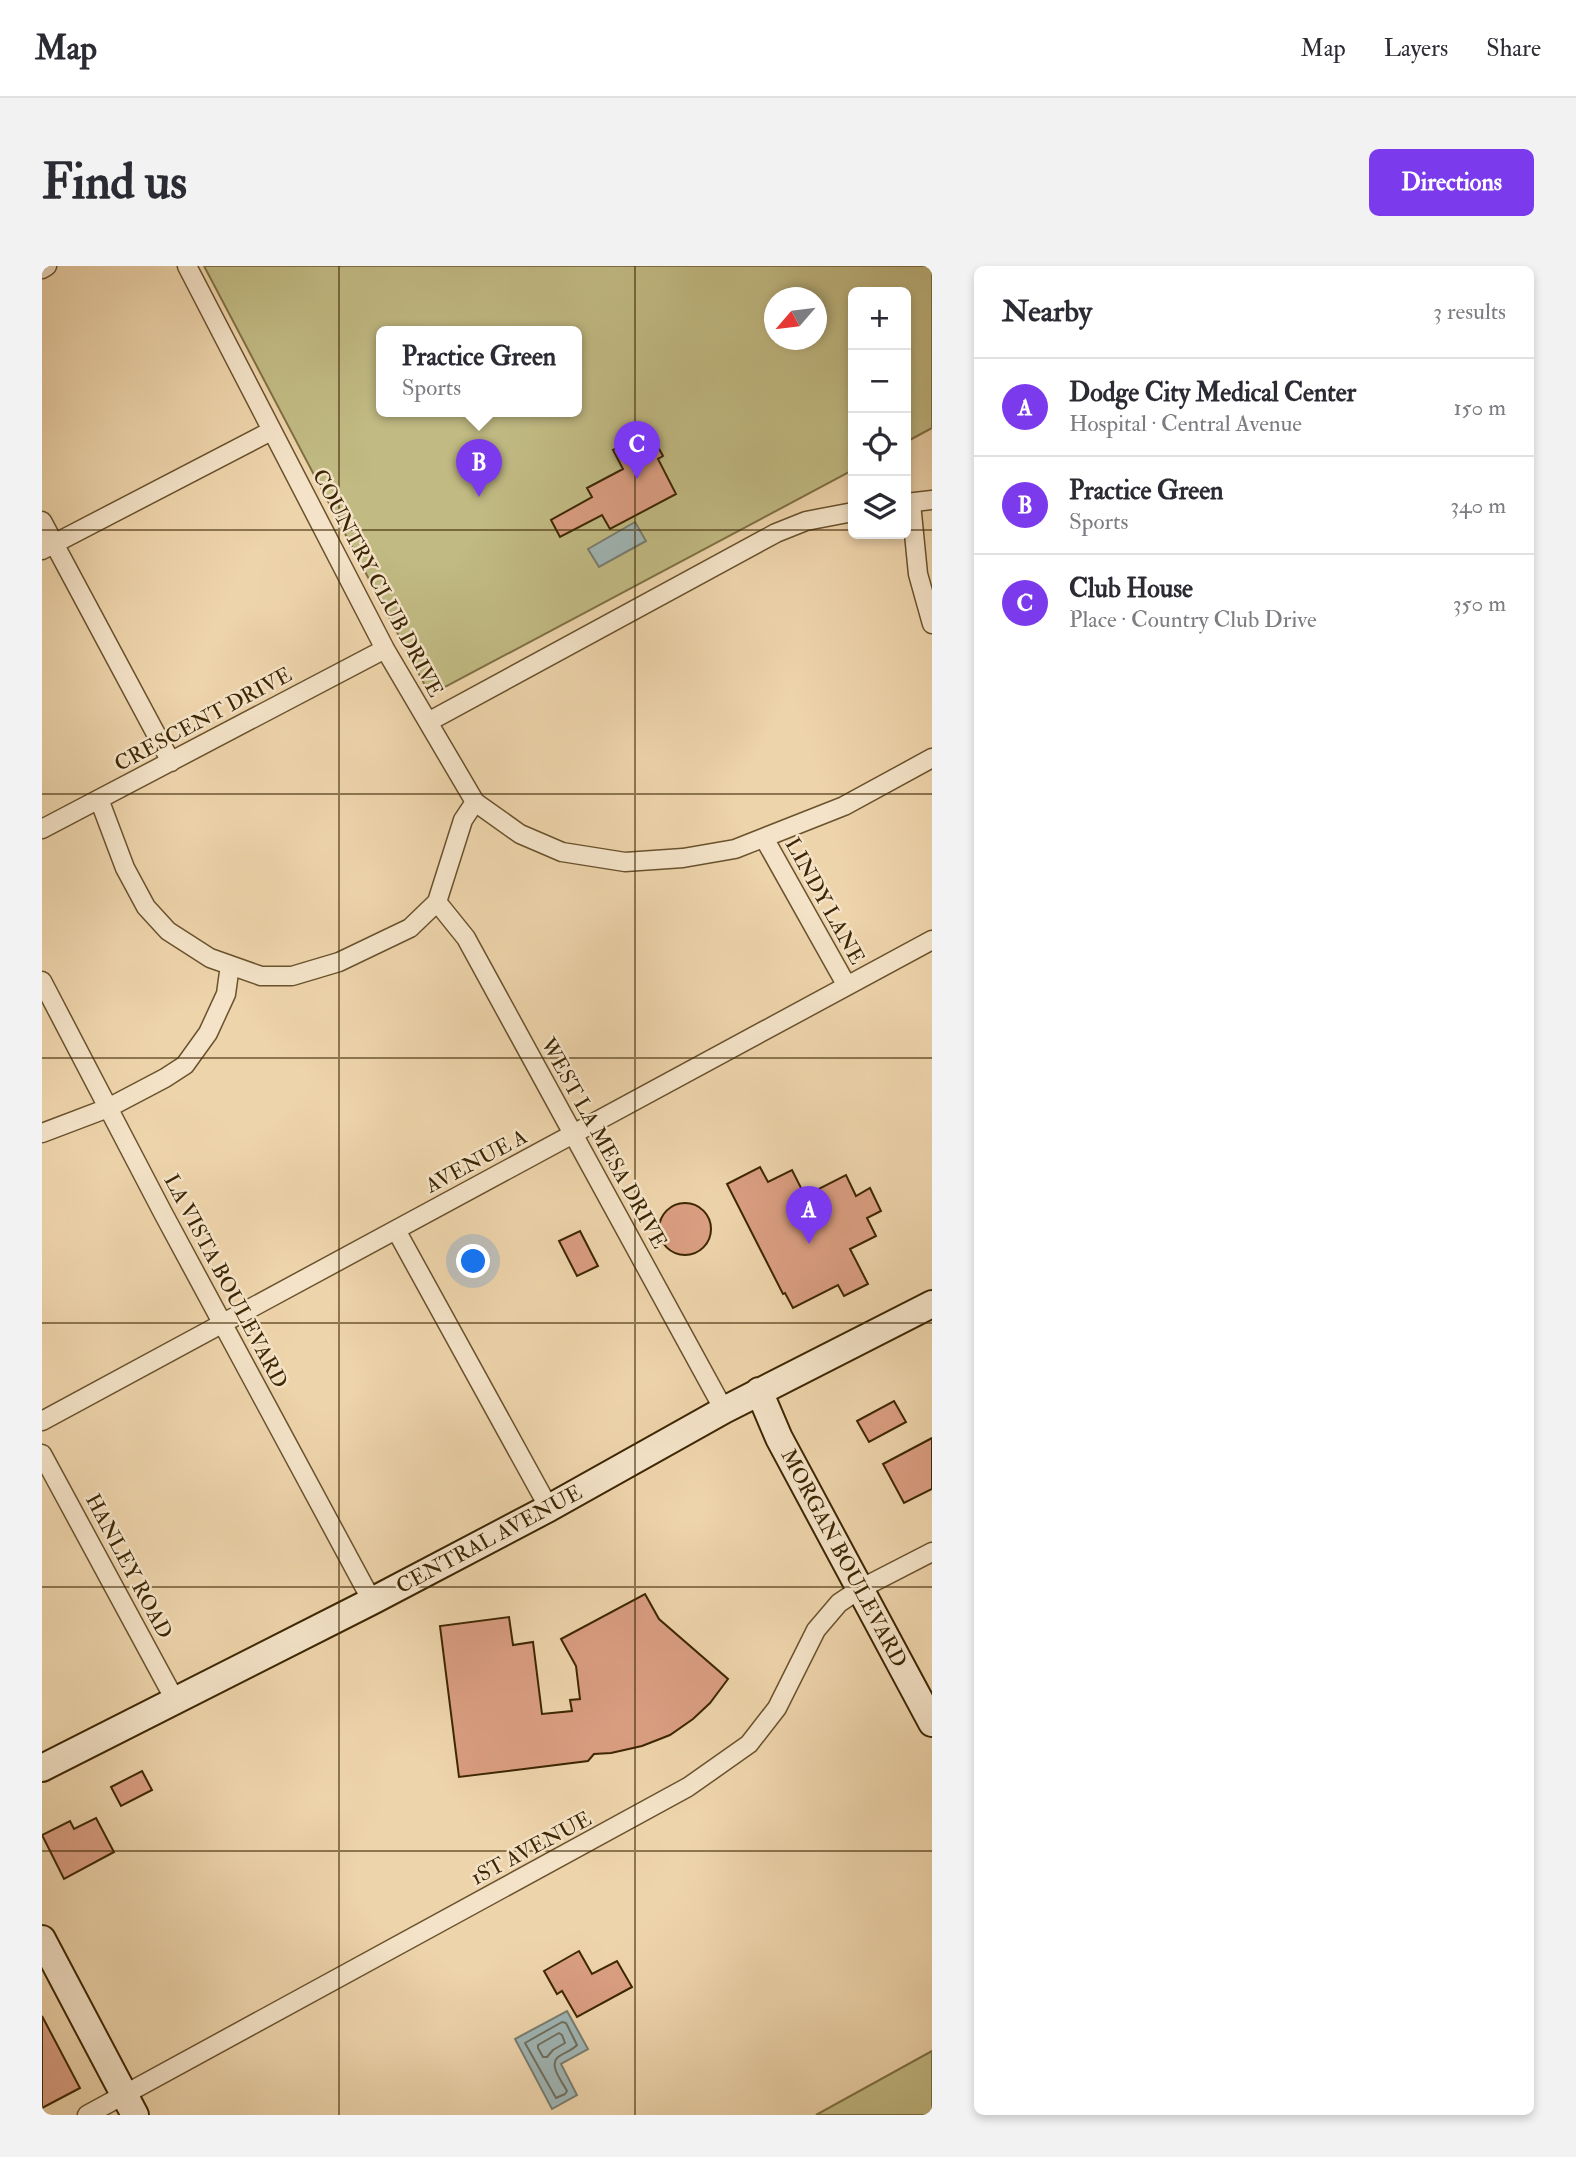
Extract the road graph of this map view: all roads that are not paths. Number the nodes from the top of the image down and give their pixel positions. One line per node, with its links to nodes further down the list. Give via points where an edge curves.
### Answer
1 (47, 266): 3 (street)
2 (187, 266): 4 (street, COUNTRY CLUB DRIVE)
3 (42, 269)
4 (271, 431): 10 (street); 12 (street, COUNTRY CLUB DRIVE)
5 (932, 500): 6 (street)
6 (911, 503)
7 (848, 513): 13 (street, COUNTRY CLUB DRIVE, via 806,521 776,533)
8 (42, 522): 10 (street)
9 (911, 524): 11 (street)
10 (48, 547): 15 (street)
11 (932, 624)
12 (385, 649): 13 (street, COUNTRY CLUB DRIVE); 15 (street, CRESCENT DRIVE)
13 (428, 722): 17 (street)
14 (932, 758): 19 (street, via 844,806)
15 (171, 762): 16 (street, CRESCENT DRIVE)
16 (99, 799): 18 (street, CRESCENT DRIVE); 22 (street, via 124,868 146,907 168,931)
17 (475, 803): 19 (street, via 520,834 562,852 625,862 683,858 735,849); 20 (street, via 463,820)
18 (42, 829)
19 (764, 838): 24 (street, LINDY LANE)
20 (437, 902): 22 (street, via 410,928 340,962 292,976 261,976); 27 (street, WEST LA MESA DRIVE, via 466,938)
21 (932, 940): 24 (street, AVENUE A)
22 (230, 965): 25 (street, via 226,994 208,1033 185,1065)
23 (42, 981): 25 (street, LA VISTA BOULEVARD)
24 (847, 986): 27 (street, AVENUE A)
25 (108, 1108): 26 (street); 30 (street, LA VISTA BOULEVARD)
26 (42, 1133)
27 (573, 1134): 28 (street, AVENUE A); 32 (street, WEST LA MESA DRIVE)
28 (396, 1230): 30 (street, AVENUE A); 35 (street)
29 (932, 1304): 31 (street, CENTRAL AVENUE)
30 (223, 1324): 33 (street, AVENUE A); 38 (street, LA VISTA BOULEVARD)
31 (760, 1391): 32 (street, CENTRAL AVENUE); 37 (street, MORGAN BOULEVARD, via 779,1438)
32 (724, 1410): 35 (street, CENTRAL AVENUE)
33 (42, 1421)
34 (42, 1454): 39 (street, HANLEY ROAD)
35 (549, 1508): 38 (street, CENTRAL AVENUE)
36 (932, 1552): 37 (street, 1ST AVENUE)
37 (860, 1589): 40 (street, MORGAN BOULEVARD); 43 (street, 1ST AVENUE, via 839,1603 816,1630 777,1708 749,1744 688,1787)
38 (372, 1601): 39 (street, CENTRAL AVENUE)
39 (175, 1700): 41 (street, CENTRAL AVENUE)
40 (932, 1723)
41 (42, 1768)
42 (42, 1939): 43 (street)
43 (130, 2105): 44 (street, 1ST AVENUE)
44 (87, 2115)

